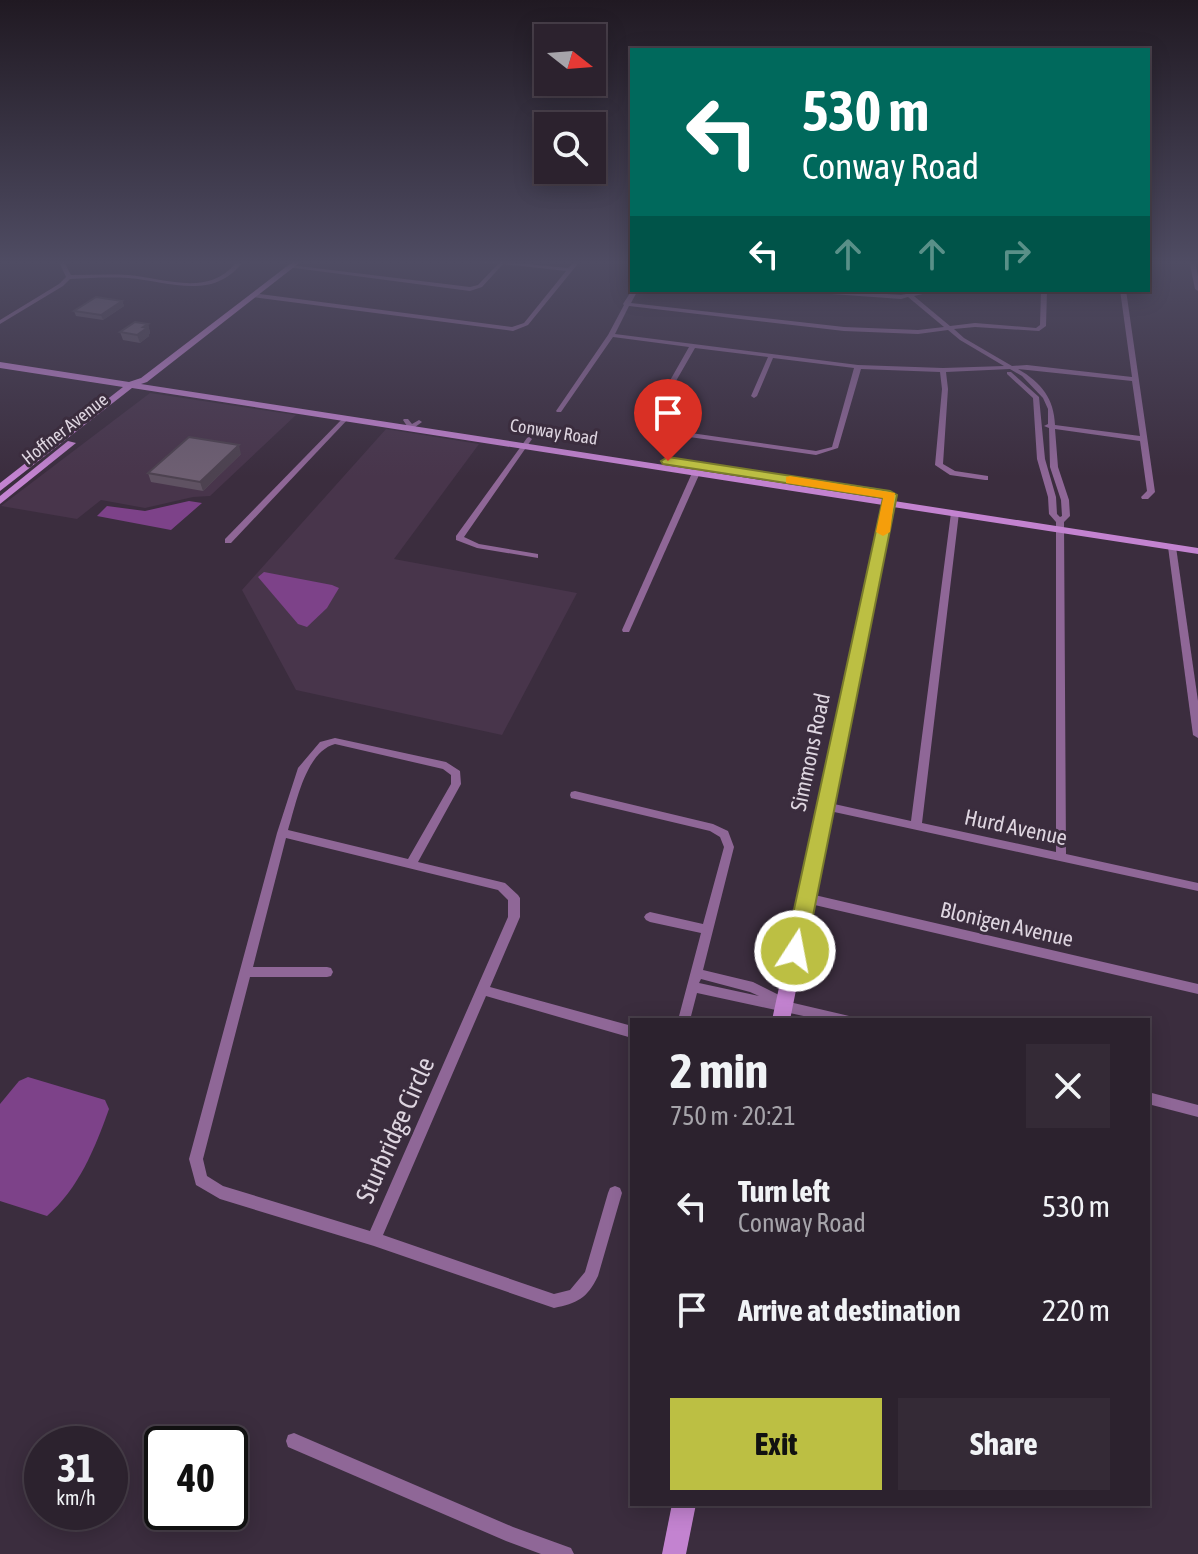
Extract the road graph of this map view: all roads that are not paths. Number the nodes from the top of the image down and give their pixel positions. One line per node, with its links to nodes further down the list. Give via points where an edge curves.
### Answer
1 (207, 333): 17 (main road, Hoffner Avenue)
2 (950, 333): 14 (street)
3 (951, 333): 11 (street)
4 (1129, 333): 16 (street)
5 (611, 335): 6 (street); 21 (street)
6 (692, 347): 8 (street); 13 (street, via 650,421 652,426 816,453 835,448)
7 (0, 358): 9 (main road, Conway Road)
8 (770, 358): 13 (street); 19 (street)
9 (38, 364): 12 (main road); 17 (main road, Conway Road)
10 (0, 365): 12 (main road, Conway Road)
11 (1010, 366): 14 (street); 16 (street); 24 (street, via 1046,397)
12 (13, 367): 18 (main road, Conway Road)
13 (858, 367): 15 (street)
14 (999, 367): 15 (street); 23 (street, via 1036,397)
15 (943, 370): 28 (street, via 939,465)
16 (1135, 379): 25 (street)
17 (144, 383): 18 (main road, Conway Road); 20 (main road, Conway Road); 20 (main road, Conway Road, via 247,403); 32 (main road, Hoffner Avenue)
18 (132, 384): 29 (main road, Hoffner Avenue)
19 (754, 396)
20 (295, 406): 22 (main road, Conway Road)
21 (559, 411)
22 (350, 415): 26 (main road, Conway Road); 35 (street)
23 (1038, 425): 24 (street); 34 (street, via 1041,459)
24 (1050, 426): 25 (street); 34 (street, via 1054,467 1066,506)
25 (1144, 439): 30 (street, via 1151,492)
26 (527, 443): 27 (main road, Conway Road); 39 (street, via 459,538)
27 (697, 469): 31 (main road, Conway Road); 40 (street)
28 (985, 478)
29 (0, 488)
30 (1145, 497)
31 (889, 499): 33 (main road, Conway Road); 34 (main road, Conway Road); 43 (main road, Simmons Road)
32 (0, 501)
33 (955, 513): 34 (main road, Conway Road); 44 (street)
34 (1060, 526): 36 (main road, Conway Road); 37 (main road, Conway Road); 46 (street)
35 (228, 541)
36 (1198, 543)
37 (1172, 547): 38 (main road, Conway Road); 41 (street)
38 (1198, 551)
39 (535, 556)
40 (626, 630)
41 (1198, 735)
42 (575, 795): 51 (street, via 724,834 729,847)
43 (825, 806): 44 (street, Hurd Avenue); 49 (main road, Simmons Road)
44 (916, 826): 46 (street, Hurd Avenue)
45 (282, 833): 47 (street, Sturbridge Circle); 47 (street, via 303,768 323,744 335,741 446,766 456,774 456,784); 52 (street, Sturbridge Circle)
46 (1061, 858): 48 (street, Hurd Avenue)
47 (412, 862): 56 (street, Sturbridge Circle, via 501,886 514,898 514,917)
48 (1198, 887)
49 (806, 898): 55 (street, Blonigen Avenue); 57 (main road, Simmons Road)
50 (650, 917): 51 (street)
51 (707, 930): 54 (street)
52 (247, 972): 53 (street); 64 (street, Sturbridge Circle, via 196,1159 201,1180 220,1192)
53 (327, 972)
54 (695, 980): 57 (street); 58 (street)
55 (1198, 989)
56 (483, 990): 60 (street); 64 (street, Sturbridge Circle)
57 (783, 1012): 59 (street)
58 (685, 1018)
59 (830, 1018)
60 (630, 1031)
61 (1150, 1099): 62 (street)
62 (1198, 1111)
63 (615, 1193): 64 (street, via 591,1276 574,1296 554,1301)
64 (374, 1239)
65 (294, 1441): 67 (street)
66 (684, 1506): 68 (main road)
67 (565, 1554)
68 (674, 1554)

